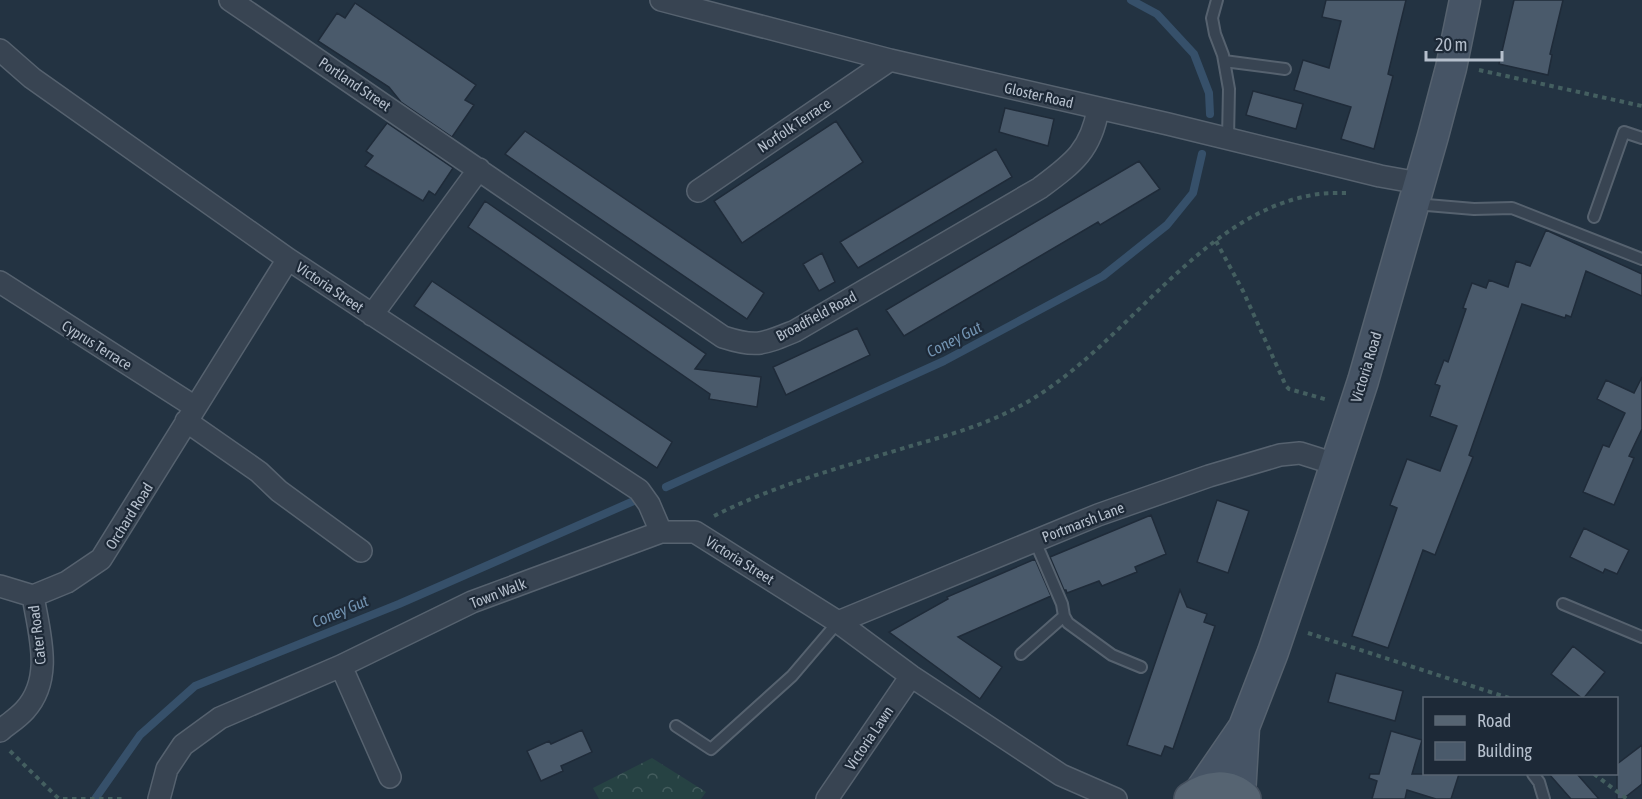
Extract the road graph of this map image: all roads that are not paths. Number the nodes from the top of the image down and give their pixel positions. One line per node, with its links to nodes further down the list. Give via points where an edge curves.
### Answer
1 (230, 0): 12 (street, Portland Street)
2 (661, 0): 6 (street, Gloster Road)
3 (1217, 0): 7 (lane, via 1212,18)
4 (1465, 0): 14 (street, Victoria Road, via 1451,68)
5 (0, 50): 16 (street, Victoria Street, via 32,78)
6 (890, 60): 9 (street, Gloster Road); 13 (street, Norfolk Terrace)
7 (1224, 61): 8 (lane); 10 (lane, via 1229,89)
8 (1285, 69)
9 (1098, 109): 10 (street, Gloster Road); 12 (street, Broadfield Road, via 1086,147 1071,165 1040,188 795,331 754,345 723,337)
10 (1228, 138): 14 (street, Gloster Road, via 1380,176)
11 (1642, 138): 15 (lane, via 1624,132)
12 (479, 169): 19 (street)
13 (698, 191)
14 (1416, 194): 17 (lane, via 1474,209 1512,208); 21 (street, Victoria Road)
15 (1594, 217)
16 (288, 259): 19 (street, Victoria Street); 20 (street, Victoria Street)
17 (1642, 259)
18 (1, 286): 20 (street, Cyprus Terrace)
19 (372, 315): 22 (street, Victoria Street, via 639,490)
20 (191, 414): 24 (street, Cyprus Terrace, via 279,491); 26 (street, Orchard Road, via 101,559 67,582)
21 (1335, 464): 23 (street, Portmarsh Lane, via 1300,453 1280,455 1209,476); 36 (street, Victoria Road)
22 (661, 532): 29 (street, Victoria Street, via 695,532); 32 (street, Town Walk, via 472,602)
23 (1035, 541): 28 (lane); 29 (street, Portmarsh Lane)
24 (361, 551)
25 (0, 586): 26 (street)
26 (33, 596): 37 (street, Cater Road, via 43,657 41,681 27,709)
27 (1563, 604): 30 (lane)
28 (1064, 616): 31 (lane); 33 (lane, via 1112,655)
29 (838, 622): 34 (street, Victoria Street); 35 (lane, via 792,676 711,749)
30 (1642, 637)
31 (1021, 654)
32 (341, 666): 39 (street); 42 (street, Town Walk, via 220,718 183,745 167,769)
33 (1141, 667)
34 (911, 676): 43 (street, Victoria Lawn); 44 (street, Victoria Street, via 1061,775)
35 (676, 726)
36 (1244, 727): 40 (street, Victoria Road); 41 (street, Victoria Road)
37 (4, 740)
38 (1534, 775): 45 (lane)
39 (390, 777)
40 (1194, 796): 41 (main road, via 1218,788)
41 (1242, 797)
42 (159, 799)
43 (827, 799)
44 (1116, 799)
45 (1544, 799)

